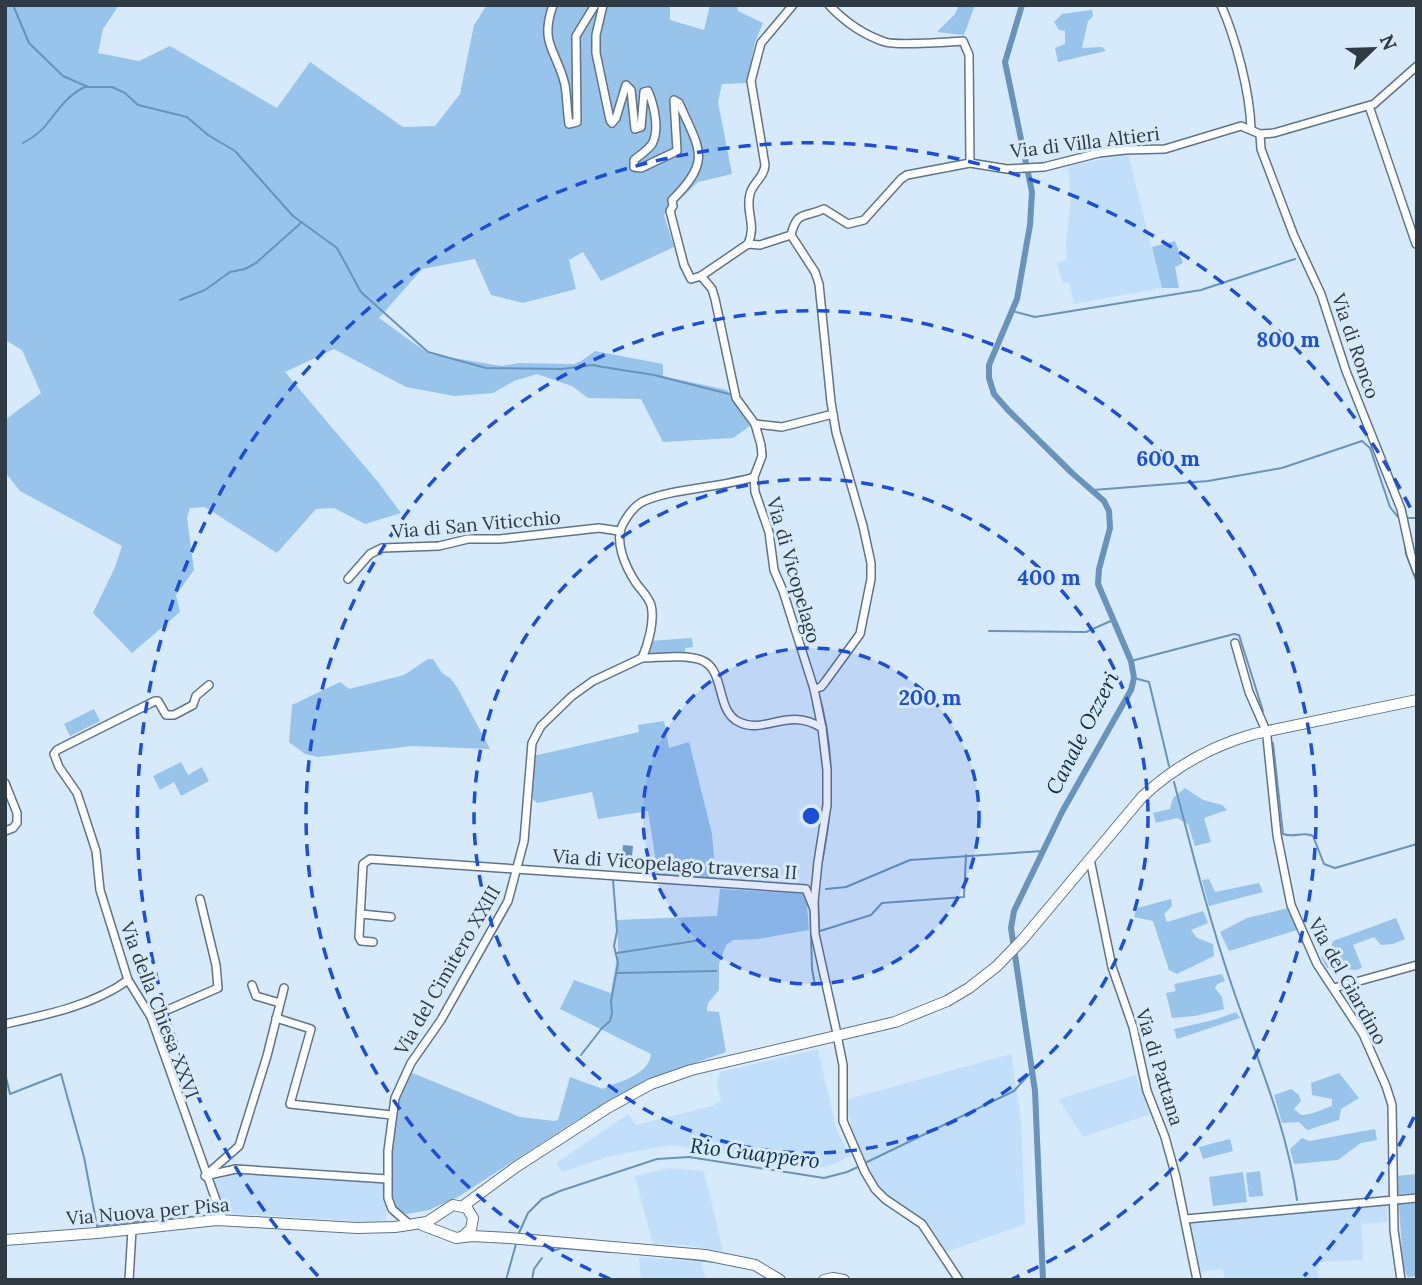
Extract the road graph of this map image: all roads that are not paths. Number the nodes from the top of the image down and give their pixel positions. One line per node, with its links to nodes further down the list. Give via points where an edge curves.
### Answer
1 (553, 5): 2 (street, via 547,36 564,84 569,124 573,124 578,106 576,36)
2 (595, 5)
3 (603, 5): 15 (street, Via di Vicopelago, via 596,53 610,120 617,118 626,85 631,90 635,129 641,127 644,92 652,100 654,139 634,160 634,167 677,151 674,100 693,136 699,166 670,211 684,265 691,279)
4 (793, 5): 13 (street, via 761,43 751,81 765,165 762,178 750,191 752,234)
5 (829, 5): 11 (street, via 859,30 887,43 963,41 969,55)
6 (1221, 5): 9 (street, via 1240,60)
7 (1417, 66): 8 (street)
8 (1369, 106): 10 (street); 14 (street)
9 (1251, 129): 10 (street); 11 (street, Via di Villa Altieri, via 1231,127 1165,149 1099,153 1044,167 1013,169)
10 (1260, 134): 20 (street, Via di Ronco, via 1261,149 1401,509)
11 (970, 163): 12 (street, Via di Villa Altieri, via 907,174 858,223 848,224 824,209 800,215)
12 (791, 235): 13 (street); 16 (street, via 819,284)
13 (748, 244): 15 (street)
14 (1416, 244)
15 (701, 276): 17 (street, Via di Vicopelago, via 715,299 736,398)
16 (833, 414): 17 (street, via 782,427); 25 (street, via 872,579 860,634)
17 (755, 424): 18 (street, Via di Vicopelago, via 762,456)
18 (754, 477): 19 (street, via 644,502); 25 (street, Via di Vicopelago, via 774,570)
19 (619, 531): 21 (street, Via di San Viticchio, via 600,528 382,548 370,554); 23 (street, via 623,555 652,611)
20 (1417, 571)
21 (348, 579)
22 (1235, 643): 27 (street)
23 (642, 658): 28 (street, via 704,662 712,669 727,711 738,722 801,718); 33 (street, Via del Cimitero XXIII, via 593,681 565,702 536,734 530,751)
24 (209, 685): 40 (street, Via della Chiesa XXVI, via 193,705 174,715 166,715 155,701 54,754 82,807 96,851 100,890)
25 (816, 689): 28 (street, Via di Vicopelago)
26 (1417, 700): 53 (main road, via 1254,734 1192,760 1131,808 1035,925 997,966 961,993 907,1018 691,1070 651,1084)
27 (1264, 726)
28 (822, 728): 35 (street, Via di Vicopelago, via 827,805)
29 (1267, 737): 43 (street, Via del Giardino, via 1277,835 1291,905 1317,964)
30 (5, 783): 31 (street, via 18,823)
31 (5, 831)
32 (1091, 864): 59 (street, Via di Pattana, via 1112,967)
33 (518, 869): 35 (street, Via di Vicopelago traversa II, via 806,889); 36 (street, via 370,859 363,864); 50 (street, Via del Cimitero XXIII, via 508,901 441,1020 411,1063)
34 (200, 899): 45 (street, via 218,988)
35 (814, 910): 48 (street, Via di Vicopelago)
36 (361, 914): 37 (street); 38 (street, via 360,940)
37 (391, 917)
38 (373, 942)
39 (1417, 965): 43 (street)
40 (128, 980): 45 (street, Via della Chiesa XXVI); 47 (street, via 110,993)
41 (252, 985): 44 (street, via 256,996)
42 (284, 988): 44 (street)
43 (1334, 988): 55 (street, Via del Giardino, via 1360,1027 1392,1105)
44 (280, 1003): 46 (street)
45 (150, 1017): 51 (street, Via della Chiesa XXVI)
46 (276, 1018): 50 (street, via 311,1029 290,1104); 51 (street, via 239,1146)
47 (5, 1024)
48 (836, 1029)
49 (838, 1040): 68 (street, via 844,1066 843,1121 865,1172 885,1199 922,1224)
50 (392, 1115): 52 (street, Via del Cimitero XXIII)
51 (205, 1176): 52 (street, via 236,1169); 60 (street, Via della Chiesa XXVI)
52 (387, 1179): 61 (street, Via del Cimitero XXIII, via 392,1209 404,1222)
53 (485, 1190): 56 (main road); 58 (main road)
54 (1417, 1198): 55 (street)
55 (1394, 1200): 59 (street); 74 (street, Via del Giardino)
56 (463, 1206): 57 (main road, via 449,1206); 58 (main road)
57 (442, 1214): 61 (main road); 63 (main road)
58 (473, 1219): 64 (main road); 65 (main road)
59 (1186, 1219): 73 (street, Via di Pattana)
60 (223, 1220): 61 (main road, Via Nuova per Pisa, via 357,1228); 62 (main road, Via Nuova per Pisa)
61 (416, 1225): 63 (main road)
62 (132, 1230): 66 (main road, Via Nuova per Pisa); 69 (street)
63 (444, 1232): 64 (main road)
64 (462, 1237): 65 (main road)
65 (492, 1237): 67 (main road, via 705,1255 748,1263)
66 (5, 1240)
67 (772, 1277): 70 (main road)
68 (956, 1277)
69 (129, 1280)
70 (780, 1280)
71 (824, 1280): 72 (main road)
72 (844, 1280)
73 (1197, 1280)
74 (1401, 1280)

